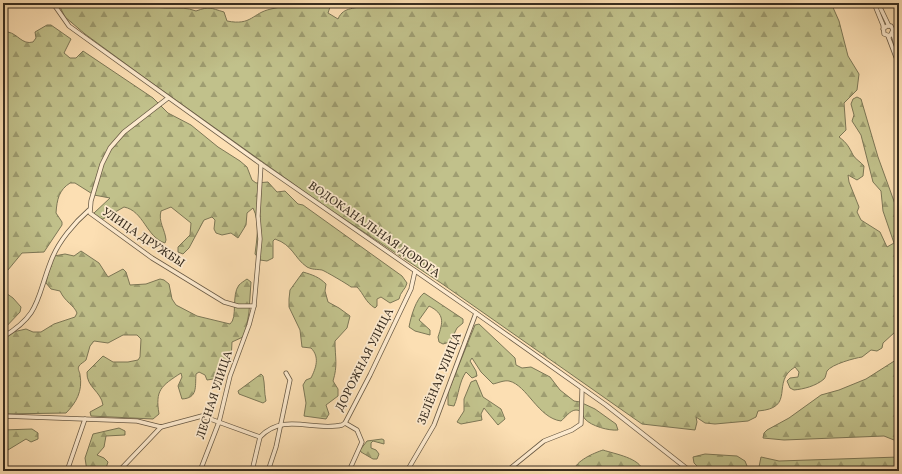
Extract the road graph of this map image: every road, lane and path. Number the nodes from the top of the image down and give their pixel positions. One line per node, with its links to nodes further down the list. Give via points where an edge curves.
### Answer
1 (49, 3): 4 (street, ВОДОКАНАЛЬНАЯ ДОРОГА)
2 (874, 3): 6 (street)
3 (878, 3): 5 (street)
4 (54, 5): 11 (street, ВОДОКАНАЛЬНАЯ ДОРОГА, via 69,26)
5 (889, 26): 6 (street); 7 (street, via 893,28)
6 (883, 28): 8 (street, via 883,33)
7 (893, 33): 8 (street); 9 (street)
8 (888, 36): 10 (street)
9 (899, 56)
10 (899, 65)
11 (168, 98): 12 (street, ВОДОКАНАЛЬНАЯ ДОРОГА); 13 (street, УЛИЦА ДРУЖБЫ, via 124,132 110,148 102,164)
12 (261, 164): 14 (street, ВОДОКАНАЛЬНАЯ ДОРОГА); 15 (street, ЛЕСНАЯ УЛИЦА, via 258,216 260,238)
13 (89, 210): 15 (street, УЛИЦА ДРУЖБЫ, via 92,217 152,258 224,302 238,306); 17 (street, via 74,224 51,260 34,309 23,324)
14 (416, 271): 16 (street, ВОДОКАНАЛЬНАЯ ДОРОГА); 23 (street, ДОРОЖНАЯ УЛИЦА, via 411,289)
15 (254, 306): 22 (street, ЛЕСНАЯ УЛИЦА, via 230,376)
16 (476, 313): 19 (street, ВОДОКАНАЛЬНАЯ ДОРОГА); 34 (street, ЗЕЛЁНАЯ УЛИЦА, via 434,425)
17 (3, 337)
18 (286, 373): 24 (street, via 290,380)
19 (582, 390): 27 (street, ВОДОКАНАЛЬНАЯ ДОРОГА, via 606,405); 35 (street, via 581,424 544,441)
20 (3, 416): 21 (street)
21 (85, 419): 25 (street, via 137,422); 28 (street)
22 (219, 422): 25 (street, via 197,416); 26 (street); 30 (street, ЛЕСНАЯ УЛИЦА)
23 (345, 423): 24 (street, ДОРОЖНАЯ УЛИЦА, via 338,426); 33 (street, via 357,430 362,442)
24 (281, 424): 26 (street, via 269,429); 32 (street)
25 (161, 427): 29 (street)
26 (260, 437): 31 (street)
27 (683, 465): 36 (street); 37 (street, ВОДОКАНАЛЬНАЯ ДОРОГА)
28 (67, 471)
29 (119, 471)
30 (200, 471)
31 (252, 471)
32 (268, 471)
33 (349, 471)
34 (407, 471)
35 (506, 471)
36 (682, 471)
37 (690, 471)

